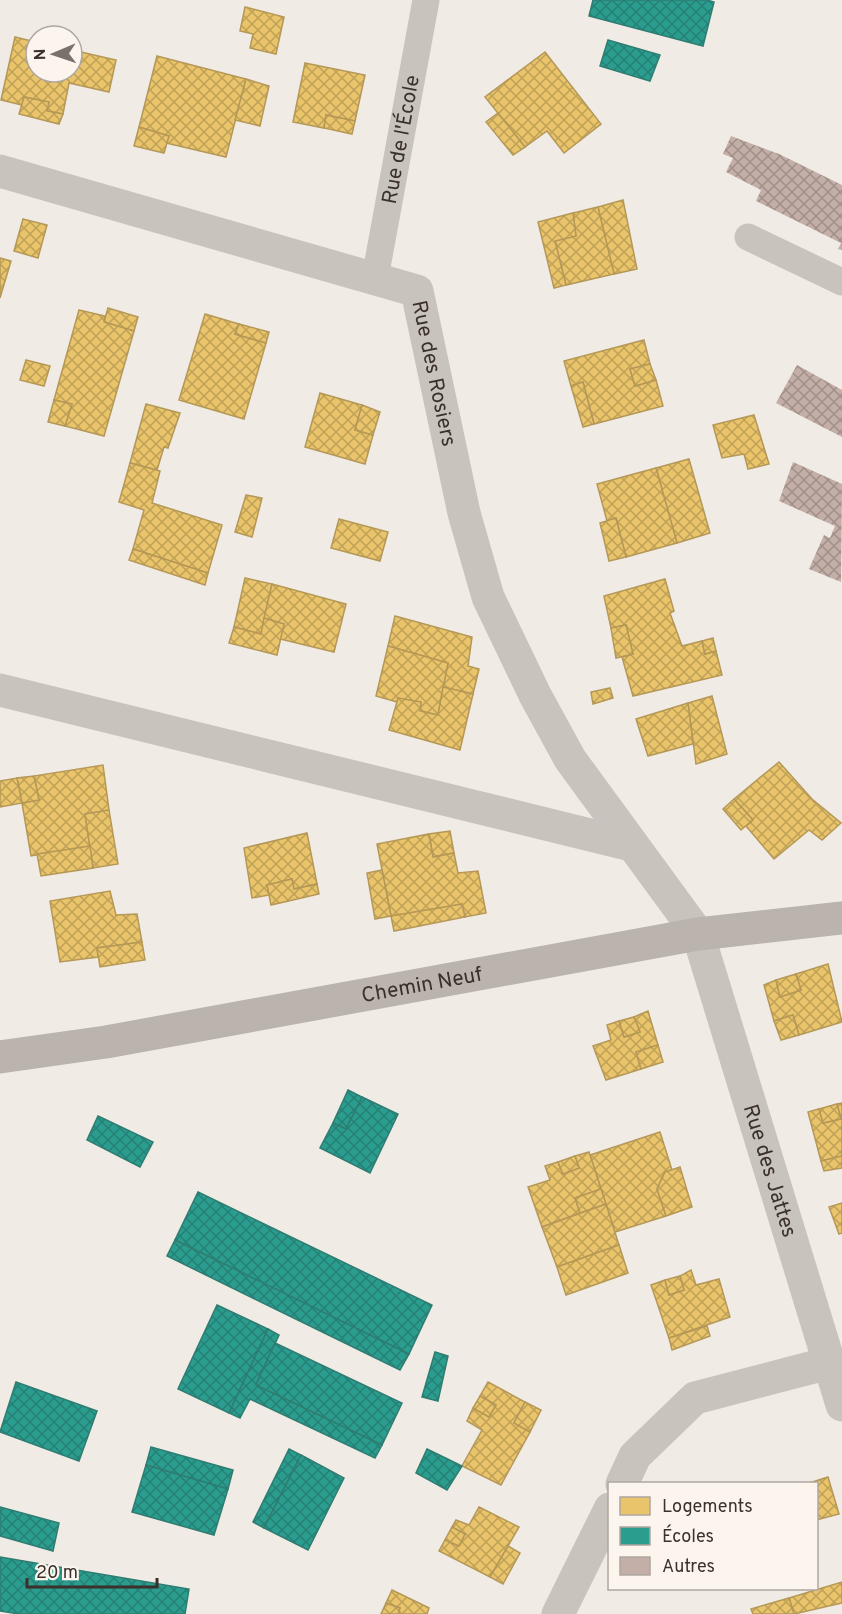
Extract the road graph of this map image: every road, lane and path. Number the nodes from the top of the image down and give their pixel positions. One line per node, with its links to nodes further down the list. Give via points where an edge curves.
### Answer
1 (426, 0): 4 (lane, Rue de l'École)
2 (0, 171): 4 (street, Rue des Rosiers)
3 (747, 237): 5 (lane)
4 (375, 278): 7 (street, Rue des Rosiers, via 417,291 464,513 488,597 570,759)
5 (842, 282)
6 (0, 690): 7 (street)
7 (632, 845): 9 (street, Rue des Rosiers)
8 (842, 918): 9 (street, Chemin Neuf)
9 (698, 934): 10 (street, Chemin Neuf, via 106,1042); 11 (street, Rue des Jattes)
10 (0, 1057)
11 (830, 1363): 12 (street, Rue des Jattes); 13 (street, via 695,1398 635,1456)
12 (842, 1405)
13 (623, 1482)
14 (608, 1511): 15 (street)
15 (558, 1614)

